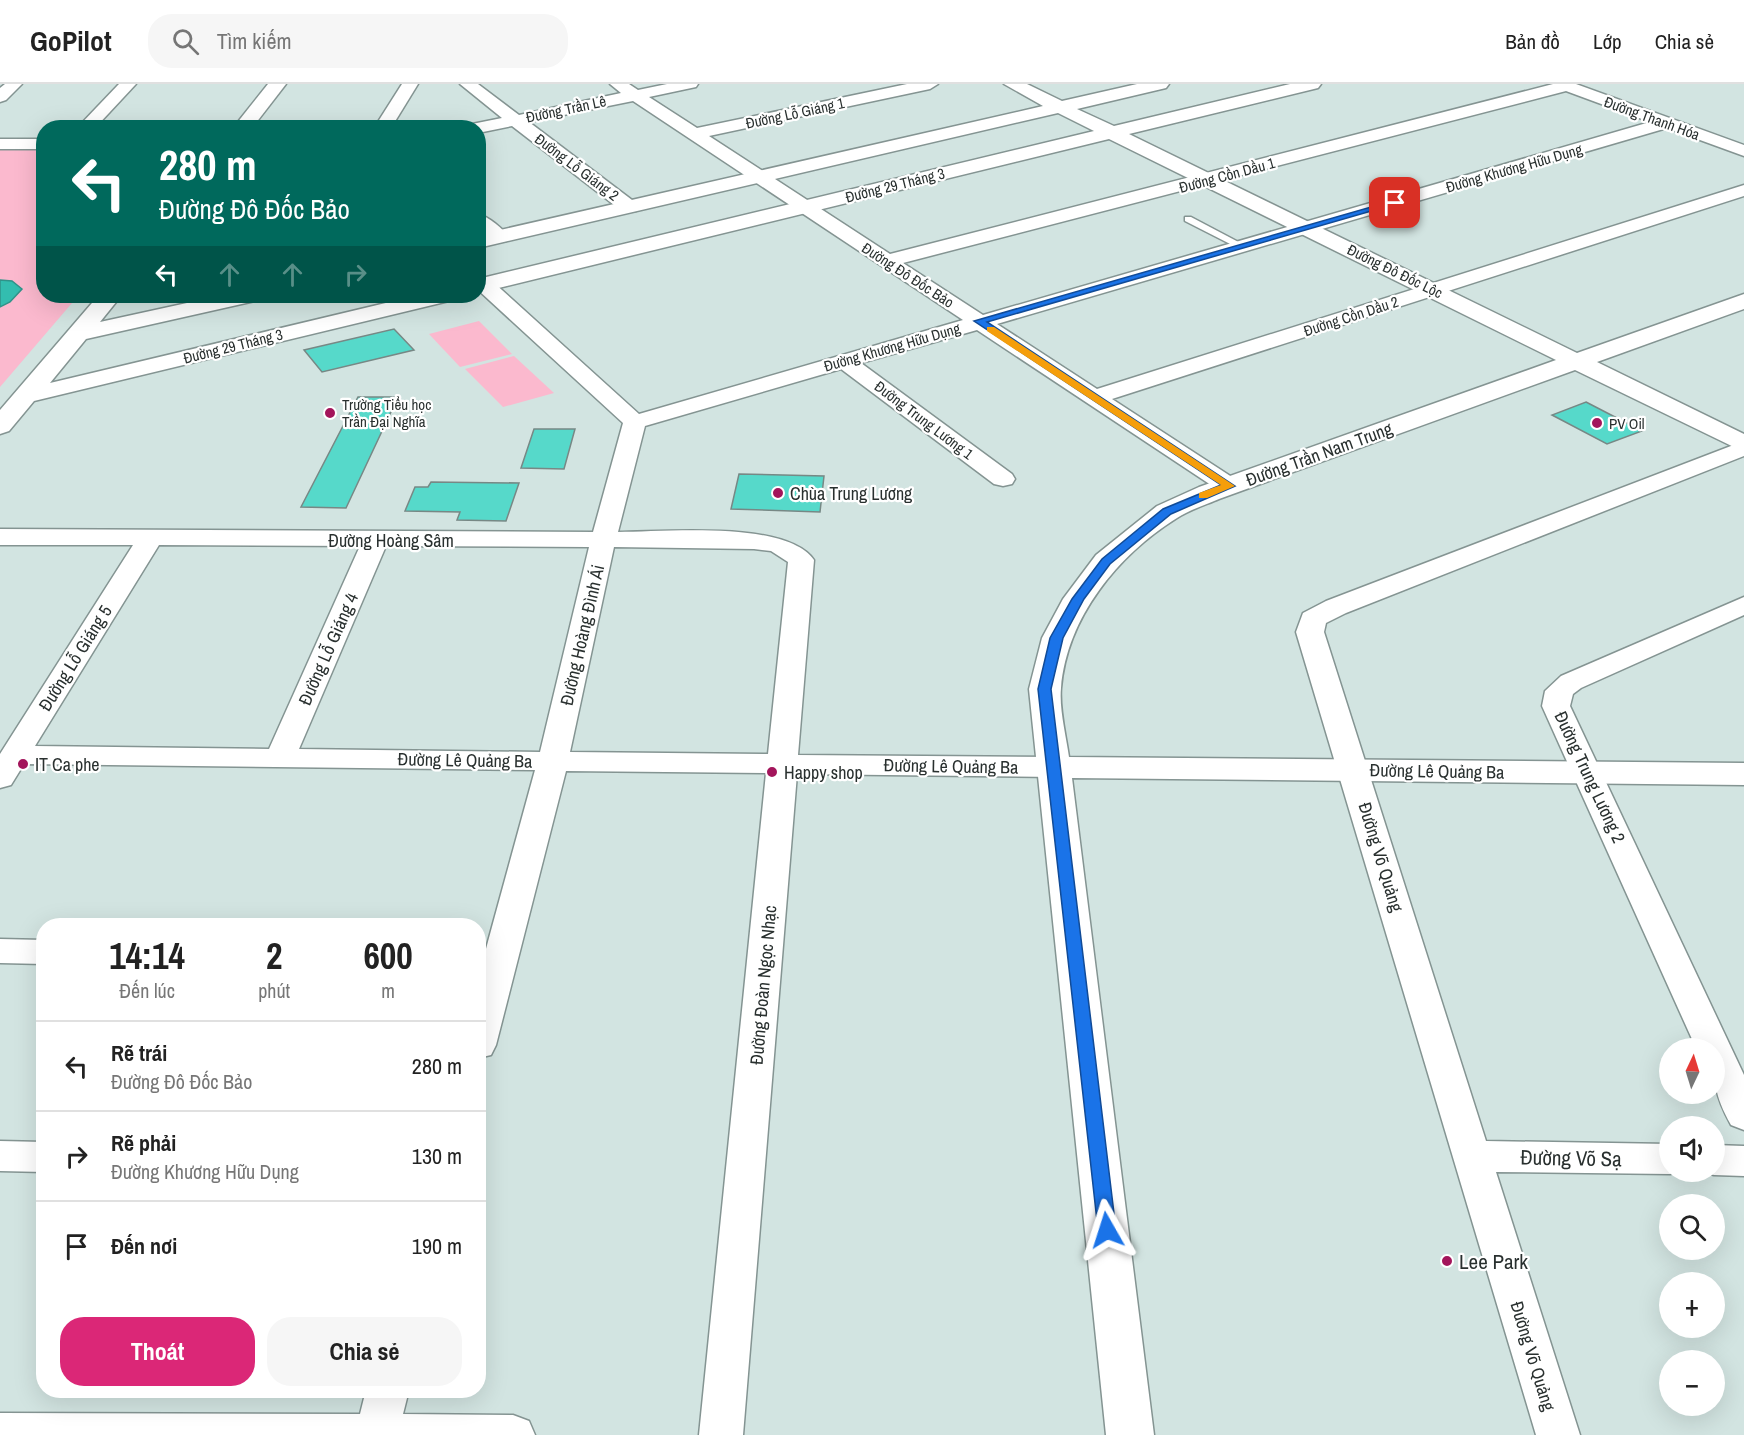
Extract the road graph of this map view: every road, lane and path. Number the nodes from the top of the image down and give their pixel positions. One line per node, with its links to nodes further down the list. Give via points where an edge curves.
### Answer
1 (14, 84): 13 (street)
2 (128, 84): 15 (street)
3 (278, 84): 16 (street)
4 (410, 84): 17 (street)
5 (468, 84): 18 (street, Đường Lỗ Giáng 2)
6 (690, 84): 12 (street, Đường Trần Lê)
7 (930, 84): 22 (street, Đường Lỗ Giáng 1)
8 (1013, 84): 14 (street, Đường Đô Đốc Lộc)
9 (1160, 84): 14 (street)
10 (1312, 84): 21 (street, Đường 29 Tháng 3)
11 (1564, 85): 19 (street, Đường Thanh Hóa); 27 (street, Đường Cồn Dầu 1)
12 (627, 90): 18 (street, Đường Trần Lê); 22 (street, Đường Đô Đốc Bảo)
13 (0, 97)
14 (1061, 107): 21 (street, Đường Đô Đốc Lộc); 26 (street)
15 (94, 120)
16 (249, 120)
17 (387, 120)
18 (515, 120): 20 (street, Đường Trần Lê); 29 (street, Đường Lỗ Giáng 2)
19 (1667, 123): 25 (street, Đường Thanh Hóa); 33 (street, Đường Khương Hữu Dụng)
20 (486, 126)
21 (1113, 132): 27 (street, Đường Đô Đốc Lộc); 30 (street, Đường 29 Tháng 3)
22 (694, 134): 26 (street, Đường Đô Đốc Bảo)
23 (0, 144): 24 (street)
24 (36, 144)
25 (1744, 151)
26 (759, 177): 29 (street); 30 (street, Đường Đô Đốc Bảo)
27 (1209, 180): 33 (street, Đường Đô Đốc Lộc); 37 (street, Đường Cồn Dầu 1)
28 (1744, 190): 40 (street, Đường Cồn Dầu 2)
29 (629, 207): 34 (street)
30 (805, 207): 37 (street, Đường Đô Đốc Bảo); 38 (street, Đường 29 Tháng 3)
31 (1188, 219): 36 (lane)
32 (486, 226): 34 (street)
33 (1307, 228): 36 (street, Đường Khương Hữu Dụng); 40 (street, Đường Đô Đốc Lộc)
34 (499, 237): 35 (street)
35 (486, 240)
36 (1241, 246): 45 (street, Đường Khương Hữu Dụng)
37 (887, 261): 45 (street, Đường Đô Đốc Bảo)
38 (486, 284)
39 (486, 289): 51 (street)
40 (1432, 290): 48 (street, Đường Đô Đốc Lộc); 50 (street, Đường Cồn Dầu 2)
41 (1744, 301): 48 (street, Đường Trần Nam Trung)
42 (104, 303): 46 (street)
43 (216, 303): 46 (street)
44 (412, 303): 49 (street, Đường 29 Tháng 3)
45 (979, 321): 47 (street, Đường Khương Hữu Dụng); 50 (street, Đường Đô Đốc Bảo)
46 (79, 334): 49 (street)
47 (844, 361): 51 (street, Đường Khương Hữu Dụng); 54 (street, Đường Trung Lương 1)
48 (1576, 361): 53 (street, Đường Đô Đốc Lộc); 55 (street, Đường Trần Nam Trung)
49 (25, 396): 52 (street)
50 (1094, 397): 55 (street, Đường Đô Đốc Bảo)
51 (635, 422): 59 (street, Đường Hoàng Đình Ái)
52 (0, 426)
53 (1744, 446): 67 (street, Đường Võ Quảng, via 1313,619 1310,632)
54 (1003, 479)
55 (1229, 486): 66 (street, Đường Trần Nam Trung, via 1167,512 1106,561 1078,599 1057,638 1045,689)
56 (0, 537): 57 (street, Đường Hoàng Sâm)
57 (150, 539): 58 (street, Đường Hoàng Sâm); 65 (street, Đường Lỗ Giáng 5)
58 (376, 540): 59 (street, Đường Hoàng Sâm); 62 (street, Đường Lỗ Giáng 4)
59 (603, 541): 60 (street, Đường Hoàng Sâm, via 736,540); 63 (street, Đường Hoàng Đình Ái)
60 (782, 545): 64 (street, Đường Đoàn Ngọc Nhạc, via 801,560 802,571)
61 (1744, 605): 68 (street, Đường Trung Lương 2, via 1571,682 1559,691 1556,706)
62 (280, 758): 63 (street, Đường Lê Quảng Ba); 65 (street, Đường Lê Quảng Ba)
63 (553, 761): 64 (street, Đường Lê Quảng Ba); 72 (street, Đường Hoàng Đình Ái)
64 (784, 764): 66 (street, Đường Lê Quảng Ba); 87 (street, Đường Đoàn Ngọc Nhạc)
65 (7, 766)
66 (1054, 767): 67 (street, Đường Lê Quảng Ba); 88 (street, Đường Trần Nam Trung)
67 (1354, 770): 68 (street, Đường Lê Quảng Ba); 78 (street, Đường Võ Quảng)
68 (1589, 772): 69 (street, Đường Lê Quảng Ba); 74 (street, Đường Trung Lương 2)
69 (1744, 774)
70 (0, 951): 71 (street)
71 (36, 952)
72 (490, 961): 73 (street, Đường Hoàng Đình Ái)
73 (486, 989)
74 (1709, 1038)
75 (1725, 1073): 76 (street, Đường Trung Lương 2)
76 (1744, 1115)
77 (0, 1156): 79 (street)
78 (1472, 1156): 80 (street, Đường Võ Sạ); 89 (street, Đường Võ Quảng)
79 (36, 1157)
80 (1659, 1160)
81 (1725, 1160): 82 (street)
82 (1744, 1161)
83 (386, 1398): 85 (street)
84 (0, 1432): 85 (street)
85 (376, 1435): 86 (street)
86 (513, 1435)
87 (721, 1435)
88 (1130, 1435)
89 (1558, 1435)

